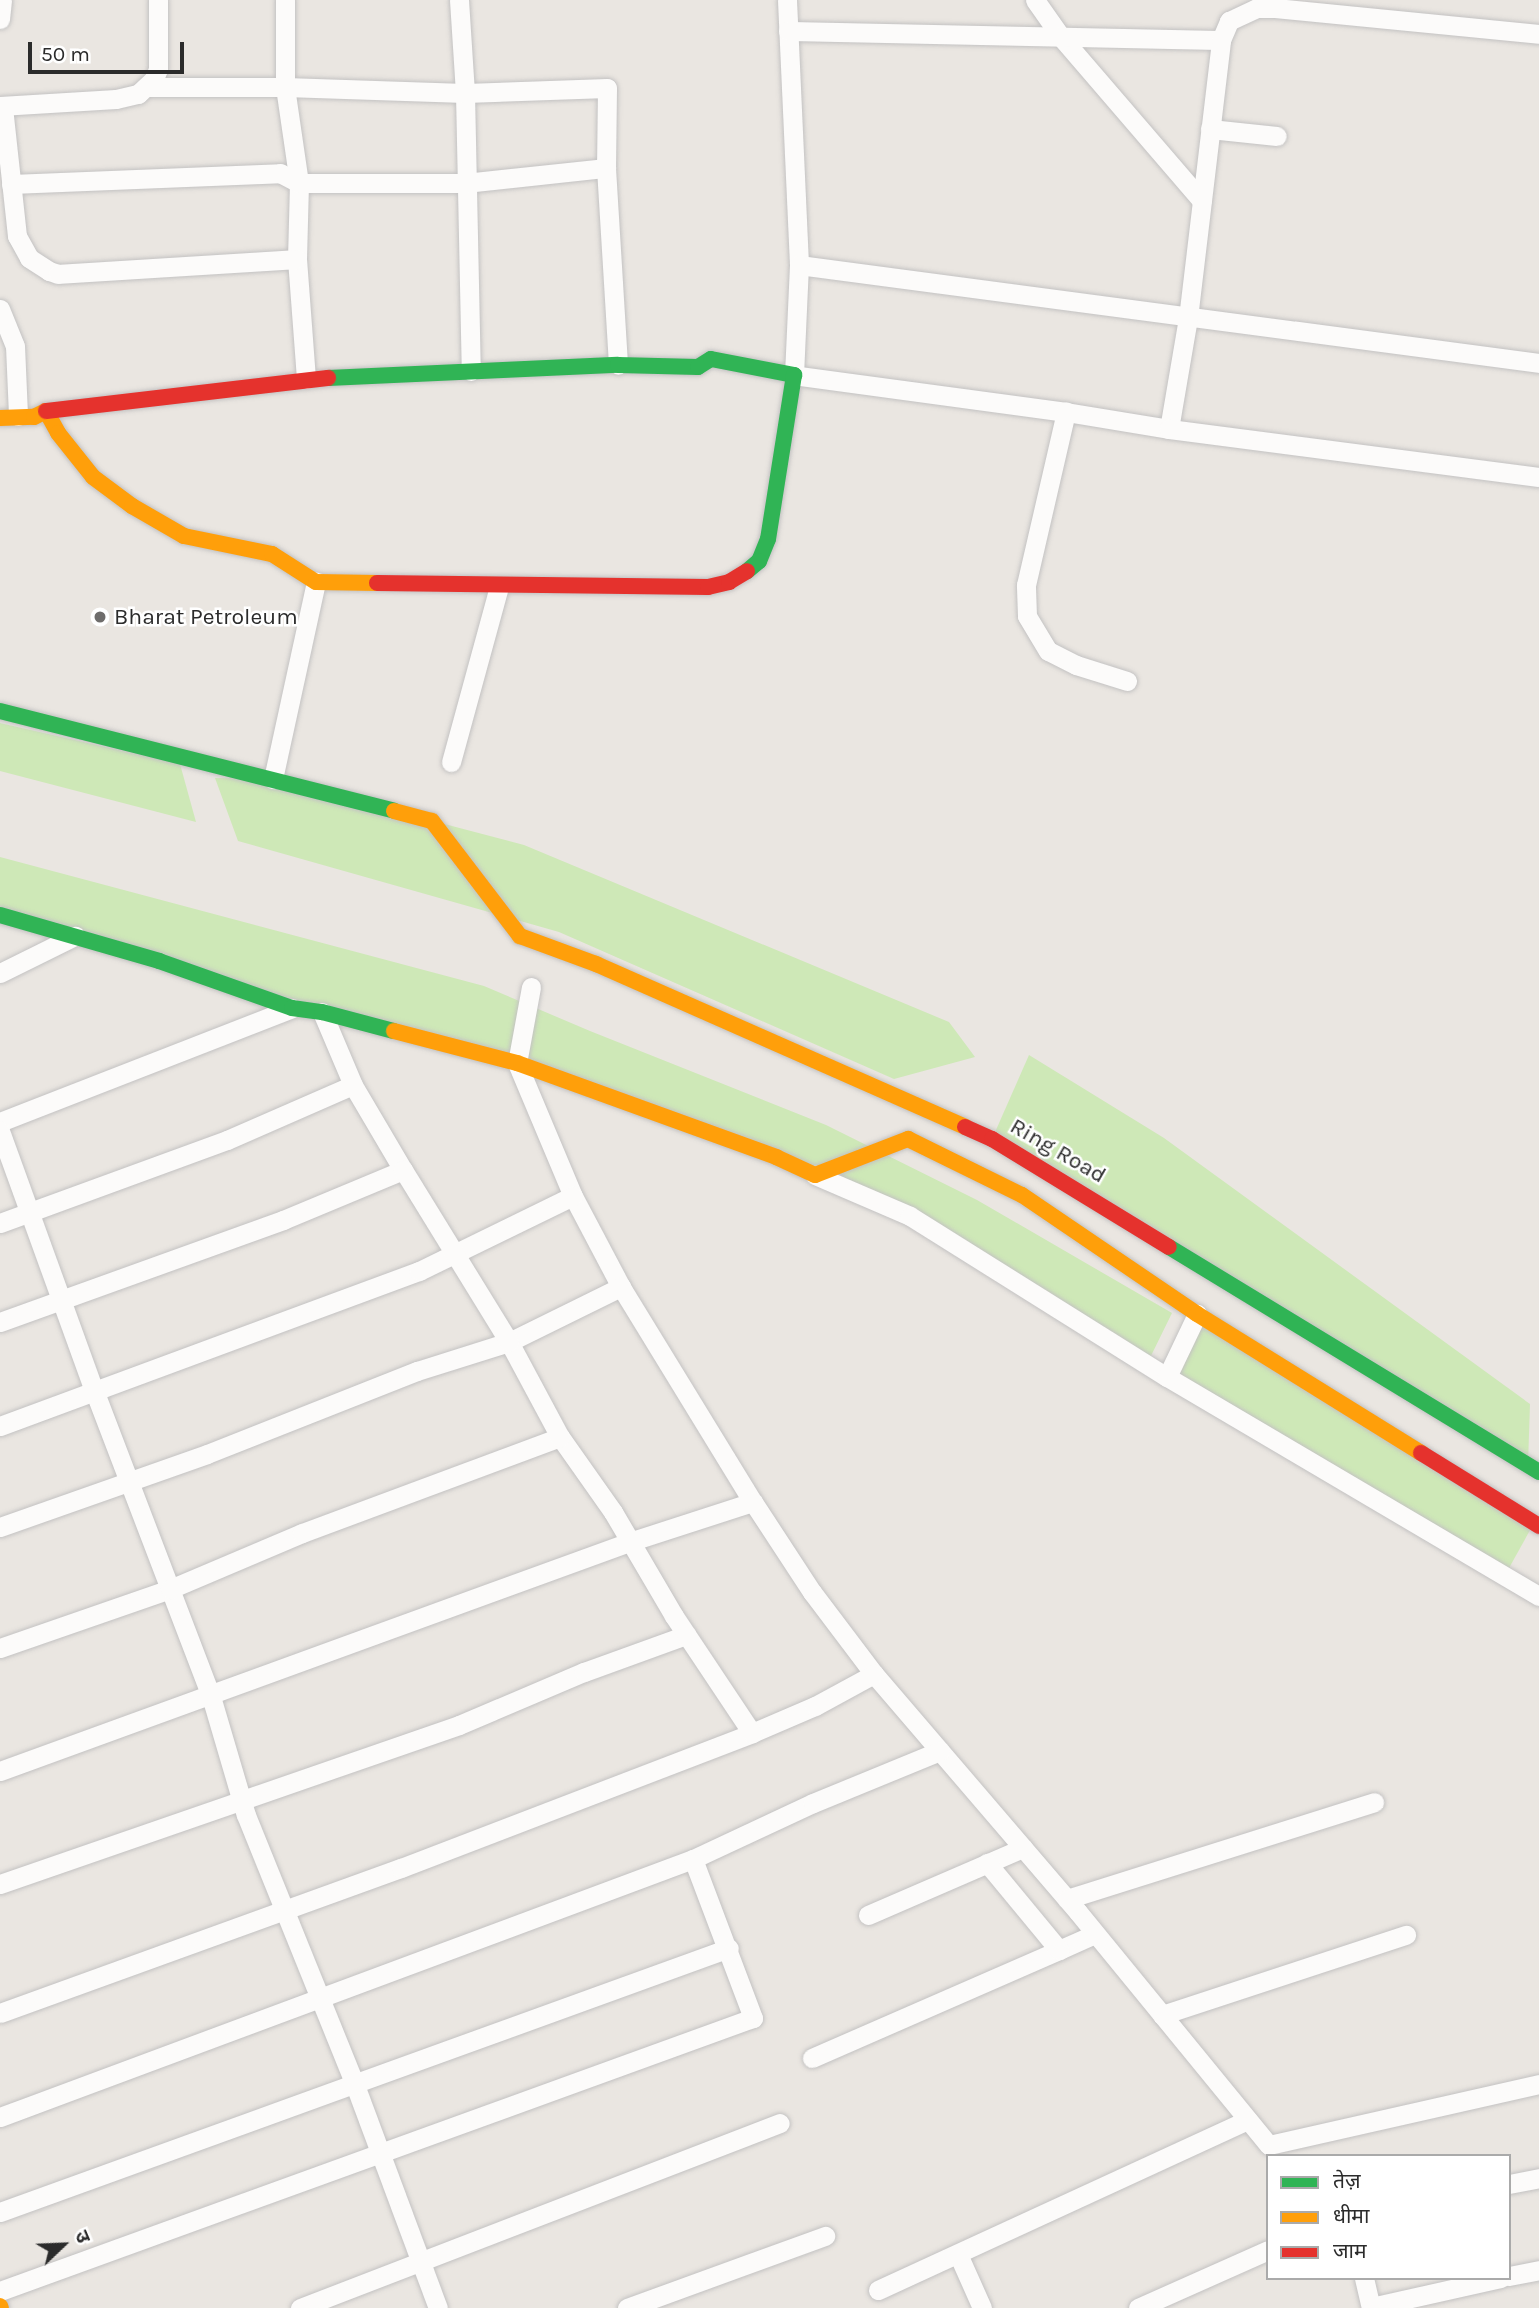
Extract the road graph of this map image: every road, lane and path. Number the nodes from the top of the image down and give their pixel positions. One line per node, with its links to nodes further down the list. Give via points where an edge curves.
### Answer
1 (2, 0): 7 (street)
2 (158, 0): 12 (street, via 158,69)
3 (285, 0): 13 (street)
4 (459, 0): 14 (street)
5 (787, 0): 8 (street)
6 (1035, 0): 10 (street)
7 (0, 19)
8 (788, 31): 10 (street); 24 (street)
9 (1539, 34): 11 (street, via 1257,8 1229,21)
10 (1061, 37): 11 (street); 22 (street)
11 (1221, 40): 16 (street)
12 (148, 87): 13 (street); 15 (street, via 116,99)
13 (285, 87): 14 (street); 19 (street)
14 (465, 93): 18 (street, via 607,88); 20 (street)
15 (1, 106): 21 (street)
16 (1210, 128): 17 (street); 22 (street)
17 (1277, 136)
18 (606, 167): 20 (street); 28 (street)
19 (299, 183): 20 (street); 21 (street, via 280,173); 23 (street)
20 (465, 183): 29 (street)
21 (11, 184): 23 (street, via 21,248 37,265 58,274)
22 (1202, 201): 26 (street)
23 (297, 259): 31 (street)
24 (799, 265): 26 (street); 30 (street)
25 (0, 309): 34 (street, via 15,346)
26 (1188, 318): 27 (street); 35 (street)
27 (1539, 363)
28 (618, 365): 29 (street); 30 (street, via 698,367 711,359)
29 (471, 371): 31 (street)
30 (794, 375): 33 (street); 38 (street, via 768,539 759,561 744,573 708,587)
31 (306, 379): 32 (street)
32 (47, 411): 34 (street, via 34,417); 37 (street, via 58,433 93,477 132,506 184,536 272,554)
33 (1066, 412): 35 (street); 39 (street, via 1026,585 1027,616 1048,651)
34 (9, 417)
35 (1169, 429): 36 (street)
36 (1539, 477)
37 (316, 582): 38 (street); 42 (street)
38 (499, 586): 41 (street)
39 (1127, 681)
40 (0, 711): 42 (street)
41 (451, 762)
42 (273, 779): 68 (street, Ring Road, via 432,821 520,936 596,964 992,1139)
43 (0, 915): 44 (street)
44 (75, 936): 45 (street); 47 (street)
45 (0, 973)
46 (531, 987): 49 (street)
47 (292, 1007): 48 (street); 51 (street)
48 (322, 1012): 49 (street); 50 (street)
49 (517, 1063): 54 (street); 55 (street)
50 (353, 1085): 53 (street); 56 (street, via 227,1140)
51 (0, 1122)
52 (0, 1130): 56 (street)
53 (403, 1170): 58 (street); 60 (street, via 283,1220)
54 (815, 1175): 61 (street, via 908,1139 1022,1195); 64 (street, via 911,1216)
55 (573, 1196): 58 (street); 59 (street)
56 (30, 1212): 57 (street); 60 (street)
57 (0, 1223)
58 (455, 1253): 63 (street); 65 (street)
59 (621, 1287): 63 (street); 70 (street)
60 (61, 1300): 62 (street); 65 (street)
61 (1197, 1314): 64 (street); 71 (street)
62 (0, 1322)
63 (509, 1342): 67 (street); 69 (street, via 417,1371 207,1454)
64 (1167, 1377): 75 (street)
65 (94, 1390): 66 (street); 69 (street)
66 (0, 1426)
67 (559, 1437): 73 (street); 74 (street, via 302,1533)
68 (1539, 1472)
69 (128, 1479): 72 (street); 74 (street)
70 (753, 1502): 73 (street); 78 (street)
71 (1539, 1526)
72 (0, 1527)
73 (632, 1541): 76 (street); 79 (street)
74 (170, 1589): 77 (street); 79 (street)
75 (1539, 1596)
76 (686, 1635): 80 (street); 83 (street, via 459,1725)
77 (0, 1648)
78 (874, 1674): 80 (street); 81 (street)
79 (210, 1693): 82 (street); 83 (street)
80 (752, 1733): 90 (street)
81 (940, 1751): 85 (street); 86 (street)
82 (0, 1771)
83 (242, 1800): 88 (street); 90 (street)
84 (1374, 1802): 89 (street)
85 (1023, 1848): 87 (street); 89 (street)
86 (693, 1859): 94 (street); 96 (street)
87 (987, 1863): 91 (street); 95 (street)
88 (0, 1884)
89 (1067, 1899): 92 (street)
90 (283, 1909): 96 (street); 97 (street)
91 (868, 1915)
92 (1095, 1934): 95 (street); 98 (street)
93 (1406, 1935): 98 (street)
94 (729, 1948): 101 (street); 106 (street, via 753,2018)
95 (1059, 1950): 99 (street)
96 (318, 1996): 101 (street); 102 (street)
97 (0, 2012)
98 (1162, 2015): 103 (street)
99 (812, 2058)
100 (1539, 2084): 105 (street)
101 (355, 2085): 106 (street); 109 (street)
102 (0, 2117)
103 (1248, 2119): 105 (street); 112 (street)
104 (780, 2123): 113 (street)
105 (1274, 2150)
106 (380, 2154): 113 (street); 119 (street)
107 (1539, 2178): 108 (street)
108 (1511, 2184)
109 (0, 2212)
110 (825, 2236): 122 (street)
111 (1266, 2251): 124 (street)
112 (958, 2254): 118 (street); 123 (street)
113 (419, 2263): 120 (street); 121 (street)
114 (1539, 2270): 115 (street)
115 (1511, 2276)
116 (1364, 2280): 125 (street)
117 (1492, 2280): 125 (street)
118 (878, 2290)
119 (0, 2291)
120 (300, 2308)
121 (438, 2308)
122 (627, 2308)
123 (982, 2308)
124 (1138, 2308)
125 (1371, 2308)

